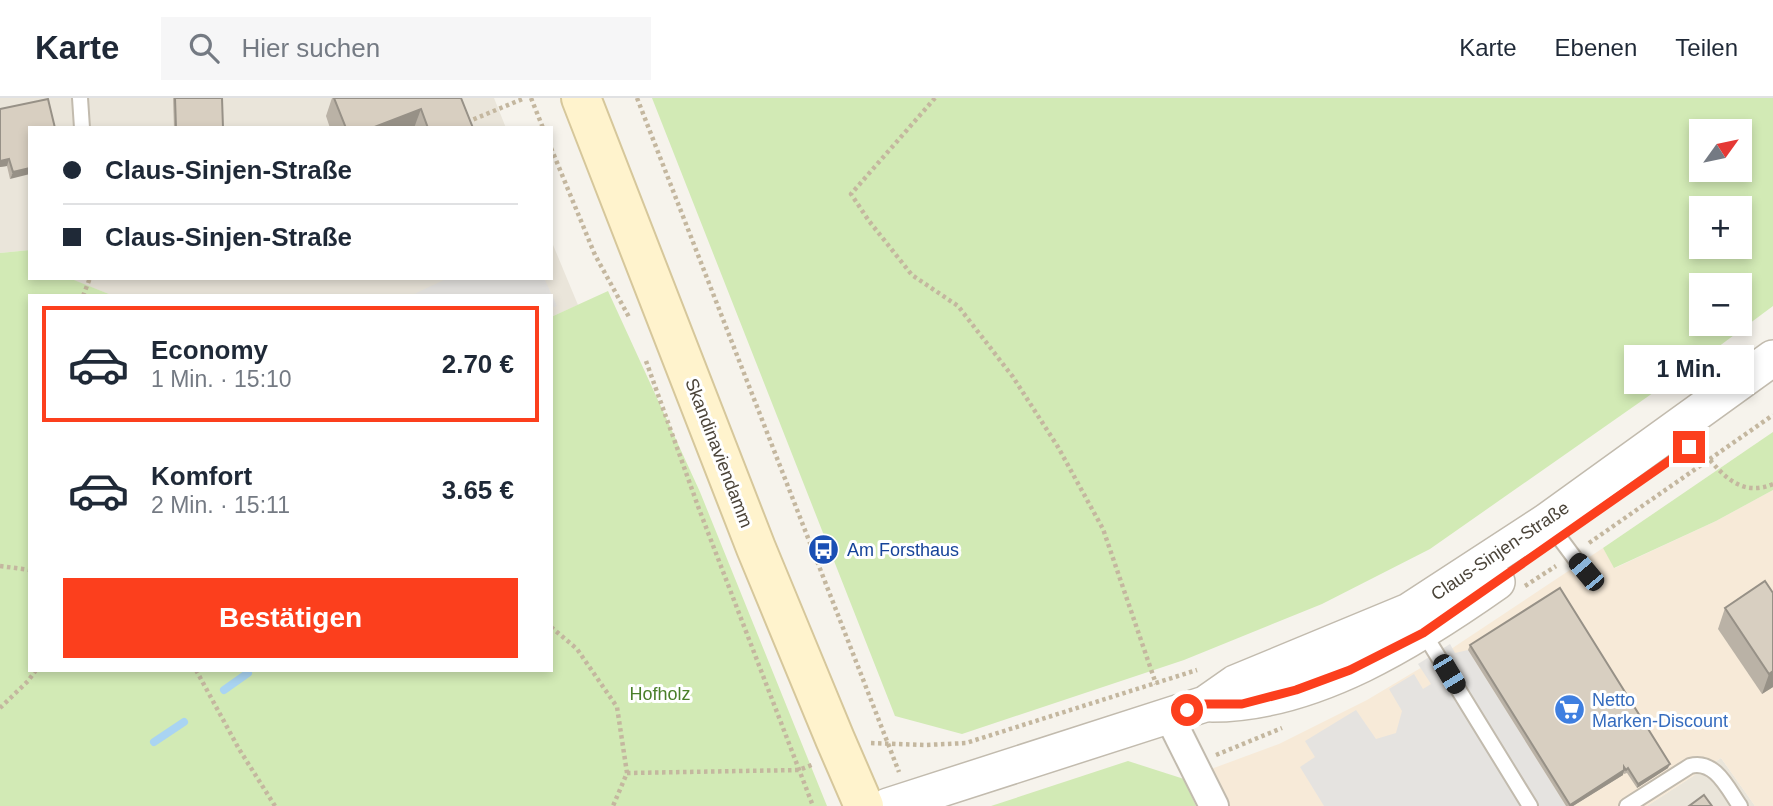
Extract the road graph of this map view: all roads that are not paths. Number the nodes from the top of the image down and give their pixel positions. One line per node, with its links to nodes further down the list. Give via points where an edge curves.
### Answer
1 (80, 98): 3 (lane)
2 (582, 98): 11 (main road, Skandinaviendamm, via 756,548)
3 (82, 126)
4 (1773, 358): 6 (street, Claus-Sinjen-Straße)
5 (1773, 387): 6 (street, Claus-Sinjen-Straße)
6 (1553, 530): 7 (lane); 8 (street, Claus-Sinjen-Straße)
7 (1586, 572)
8 (1416, 622): 9 (street, Claus-Sinjen-Straße, via 1235,683 1205,704); 13 (lane)
9 (1169, 716): 10 (street, Claus-Sinjen-Straße); 12 (street)
10 (898, 802)
11 (864, 806)
12 (1214, 806)
13 (1530, 806)
14 (1627, 806): 15 (lane, via 1697,764 1708,766 1721,778)
15 (1740, 806)

